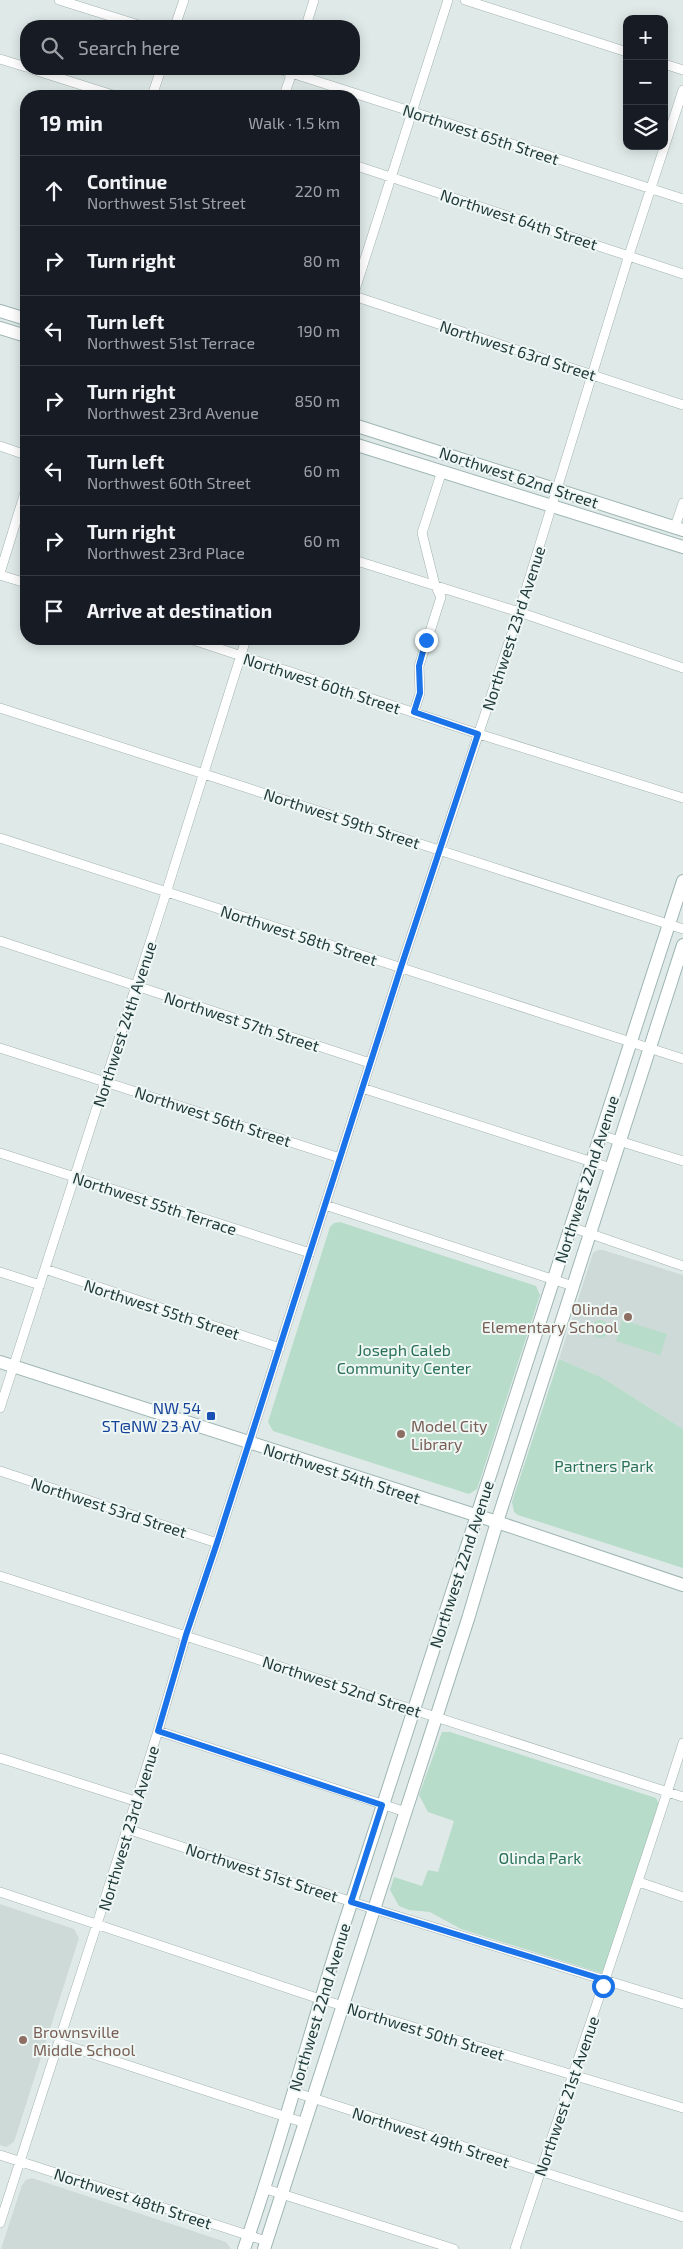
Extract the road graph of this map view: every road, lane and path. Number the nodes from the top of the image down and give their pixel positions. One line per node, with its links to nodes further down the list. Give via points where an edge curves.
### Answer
1 (59, 0): 6 (street)
2 (184, 0): 7 (street)
3 (314, 0): 8 (street)
4 (448, 0): 24 (street)
5 (466, 0): 9 (street)
6 (123, 20)
7 (177, 20)
8 (308, 20)
9 (623, 51)
10 (0, 59): 11 (street)
11 (20, 65)
12 (668, 65): 13 (street)
13 (683, 70)
14 (50, 75): 18 (street)
15 (159, 75): 19 (street)
16 (291, 75): 20 (street)
17 (304, 75): 21 (street, Northwest 65th Street)
18 (97, 90)
19 (154, 90)
20 (286, 90)
21 (347, 90)
22 (683, 90): 27 (street, Northwest 23rd Avenue)
23 (360, 94): 24 (street, Northwest 65th Street)
24 (411, 112): 26 (street); 27 (street, Northwest 65th Street)
25 (360, 167): 26 (street, Northwest 64th Street)
26 (390, 177): 29 (street, Northwest 64th Street); 31 (street)
27 (652, 189): 28 (street, Northwest 65th Street); 29 (street, Northwest 23rd Avenue)
28 (683, 199)
29 (629, 255): 30 (street, Northwest 64th Street); 37 (street, Northwest 23rd Avenue)
30 (683, 274)
31 (360, 275)
32 (360, 297): 37 (street, Northwest 63rd Street)
33 (0, 311): 34 (main road)
34 (20, 317)
35 (0, 328): 36 (main road)
36 (20, 334)
37 (592, 374): 38 (street, Northwest 63rd Street); 44 (street, Northwest 23rd Avenue)
38 (683, 405)
39 (360, 427): 44 (main road, Northwest 62nd Street)
40 (0, 446): 42 (street)
41 (360, 446): 43 (main road, Northwest 62nd Street)
42 (20, 453)
43 (442, 470): 46 (main road, Northwest 62nd Street); 53 (street, via 422,533)
44 (557, 489): 46 (street, Northwest 23rd Avenue); 48 (main road, Northwest 62nd Street)
45 (683, 503): 48 (street)
46 (551, 506): 49 (main road, Northwest 62nd Street); 54 (street, Northwest 23rd Avenue)
47 (20, 509): 51 (street)
48 (679, 529)
49 (683, 547)
50 (360, 562): 53 (street)
51 (0, 574): 52 (street)
52 (20, 581)
53 (435, 585): 54 (street); 60 (street, via 440,596 419,666 420,693)
54 (519, 612): 58 (street); 61 (street, Northwest 23rd Avenue)
55 (208, 645): 57 (street, Northwest 60th Street)
56 (244, 645): 57 (street, Northwest 24th Avenue)
57 (240, 656): 60 (street, Northwest 60th Street); 62 (street, Northwest 24th Avenue)
58 (683, 668)
59 (0, 708): 62 (street, Northwest 59th Street)
60 (414, 712): 61 (street, Northwest 60th Street)
61 (478, 734): 63 (street, Northwest 60th Street); 65 (street, Northwest 23rd Avenue)
62 (204, 772): 65 (street, Northwest 59th Street); 67 (street, Northwest 24th Avenue)
63 (683, 798)
64 (0, 838): 67 (street, Northwest 58th Street)
65 (440, 851): 68 (street, Northwest 59th Street); 72 (street, Northwest 23rd Avenue)
66 (683, 881): 68 (main road, Northwest 22nd Avenue)
67 (166, 893): 72 (street, Northwest 58th Street); 73 (street, Northwest 24th Avenue)
68 (669, 925): 69 (street, Northwest 59th Street); 74 (main road, Northwest 22nd Avenue)
69 (683, 929)
70 (0, 941): 73 (street, Northwest 57th Street)
71 (683, 945): 76 (main road, Northwest 22nd Avenue)
72 (401, 967): 74 (street, Northwest 58th Street); 78 (street, Northwest 23rd Avenue)
73 (135, 986): 78 (street, Northwest 57th Street); 79 (street, Northwest 24th Avenue)
74 (631, 1043): 76 (street, Northwest 58th Street); 81 (main road, Northwest 22nd Avenue)
75 (0, 1048): 79 (street, Northwest 56th Street)
76 (650, 1048): 77 (street, Northwest 58th Street); 82 (main road, Northwest 22nd Avenue)
77 (683, 1059)
78 (370, 1063): 80 (street, Northwest 23rd Avenue)
79 (106, 1081): 84 (street, Northwest 56th Street); 88 (street, Northwest 24th Avenue)
80 (362, 1088): 84 (street, Northwest 23rd Avenue); 86 (street)
81 (600, 1135): 82 (street); 86 (main road, Northwest 22nd Avenue)
82 (620, 1141): 85 (street); 87 (main road, Northwest 22nd Avenue)
83 (0, 1153): 88 (street, Northwest 55th Terrace)
84 (340, 1158): 89 (street, Northwest 23rd Avenue)
85 (683, 1161)
86 (592, 1162): 87 (street); 90 (main road, Northwest 22nd Avenue)
87 (611, 1168): 91 (main road, Northwest 22nd Avenue)
88 (75, 1177): 92 (street, Northwest 55th Terrace); 94 (street, Northwest 24th Avenue)
89 (325, 1205): 92 (street, Northwest 23rd Avenue); 96 (street)
90 (571, 1226): 91 (street); 96 (main road, Northwest 22nd Avenue)
91 (590, 1233): 93 (street); 98 (main road, Northwest 22nd Avenue)
92 (310, 1253): 99 (street, Northwest 23rd Avenue)
93 (683, 1266)
94 (45, 1269): 97 (street, Northwest 24th Avenue); 99 (street, Northwest 55th Street)
95 (0, 1272): 97 (street)
96 (554, 1280): 98 (street); 105 (main road, Northwest 22nd Avenue)
97 (40, 1284): 101 (street, Northwest 24th Avenue)
98 (573, 1286): 106 (main road, Northwest 22nd Avenue)
99 (280, 1348): 103 (street, Northwest 23rd Avenue)
100 (0, 1362): 101 (main road, Northwest 54th Street)
101 (14, 1367): 102 (street, Northwest 24th Avenue); 103 (main road, Northwest 54th Street)
102 (0, 1408)
103 (249, 1443): 105 (main road, Northwest 54th Street); 107 (street, Northwest 23rd Avenue)
104 (0, 1471): 107 (street, Northwest 53rd Street)
105 (477, 1516): 106 (main road, Northwest 54th Street); 111 (main road, Northwest 22nd Avenue)
106 (497, 1522): 109 (main road, Northwest 54th Street); 112 (main road, Northwest 22nd Avenue)
107 (217, 1543): 110 (street, Northwest 23rd Avenue)
108 (0, 1576): 110 (street, Northwest 52nd Street)
109 (683, 1585)
110 (186, 1635): 111 (street, Northwest 52nd Street); 113 (street, Northwest 23rd Avenue)
111 (413, 1710): 112 (street, Northwest 52nd Street); 119 (main road, Northwest 22nd Avenue)
112 (436, 1718): 116 (street, Northwest 52nd Street); 120 (main road, Northwest 22nd Avenue)
113 (158, 1731): 118 (street, Northwest 23rd Avenue); 119 (street)
114 (683, 1744): 116 (street, Northwest 21st Avenue)
115 (0, 1758): 118 (street)
116 (668, 1792): 117 (street, Northwest 52nd Street); 122 (street, Northwest 21st Avenue)
117 (683, 1797)
118 (135, 1801): 121 (street, Northwest 23rd Avenue)
119 (382, 1805): 120 (street); 125 (main road, Northwest 22nd Avenue)
120 (406, 1812): 126 (main road, Northwest 22nd Avenue)
121 (127, 1829): 125 (street, Northwest 51st Street); 127 (street, Northwest 23rd Avenue)
122 (639, 1882): 124 (street); 128 (street, Northwest 21st Avenue)
123 (0, 1892): 127 (street, Northwest 50th Street)
124 (683, 1897)
125 (351, 1902): 126 (street, Northwest 51st Street); 129 (main road, Northwest 22nd Avenue)
126 (374, 1909): 128 (street, Northwest 51st Street); 131 (main road, Northwest 22nd Avenue)
127 (97, 1924): 129 (street, Northwest 50th Street); 132 (street, Northwest 23rd Avenue)
128 (605, 1980): 130 (street, Northwest 51st Street); 133 (street, Northwest 21st Avenue)
129 (320, 1999): 131 (street, Northwest 50th Street); 134 (main road, Northwest 22nd Avenue)
130 (683, 2004)
131 (343, 2006): 133 (street, Northwest 50th Street); 135 (main road, Northwest 22nd Avenue)
132 (59, 2042): 137 (street); 140 (street, Northwest 23rd Avenue)
133 (572, 2074): 136 (street, Northwest 50th Street); 141 (street, Northwest 21st Avenue)
134 (294, 2092): 135 (street, Northwest 49th Street); 137 (main road, Northwest 22nd Avenue)
135 (312, 2099): 138 (main road, Northwest 22nd Avenue); 141 (street, Northwest 49th Street)
136 (683, 2108)
137 (286, 2117): 138 (street); 142 (main road, Northwest 22nd Avenue)
138 (305, 2123): 143 (main road, Northwest 22nd Avenue)
139 (0, 2155): 140 (street, Northwest 48th Street)
140 (20, 2162): 145 (street, Northwest 23rd Avenue); 146 (street, Northwest 48th Street)
141 (540, 2171): 144 (street, Northwest 49th Street); 150 (street, Northwest 21st Avenue)
142 (263, 2188): 143 (street); 146 (main road, Northwest 22nd Avenue)
143 (281, 2194): 147 (main road, Northwest 22nd Avenue); 149 (street)
144 (683, 2217)
145 (0, 2222)
146 (248, 2236): 147 (street, Northwest 48th Street); 148 (main road, Northwest 22nd Avenue)
147 (265, 2245)
148 (244, 2249)
149 (454, 2249)
150 (515, 2249)

